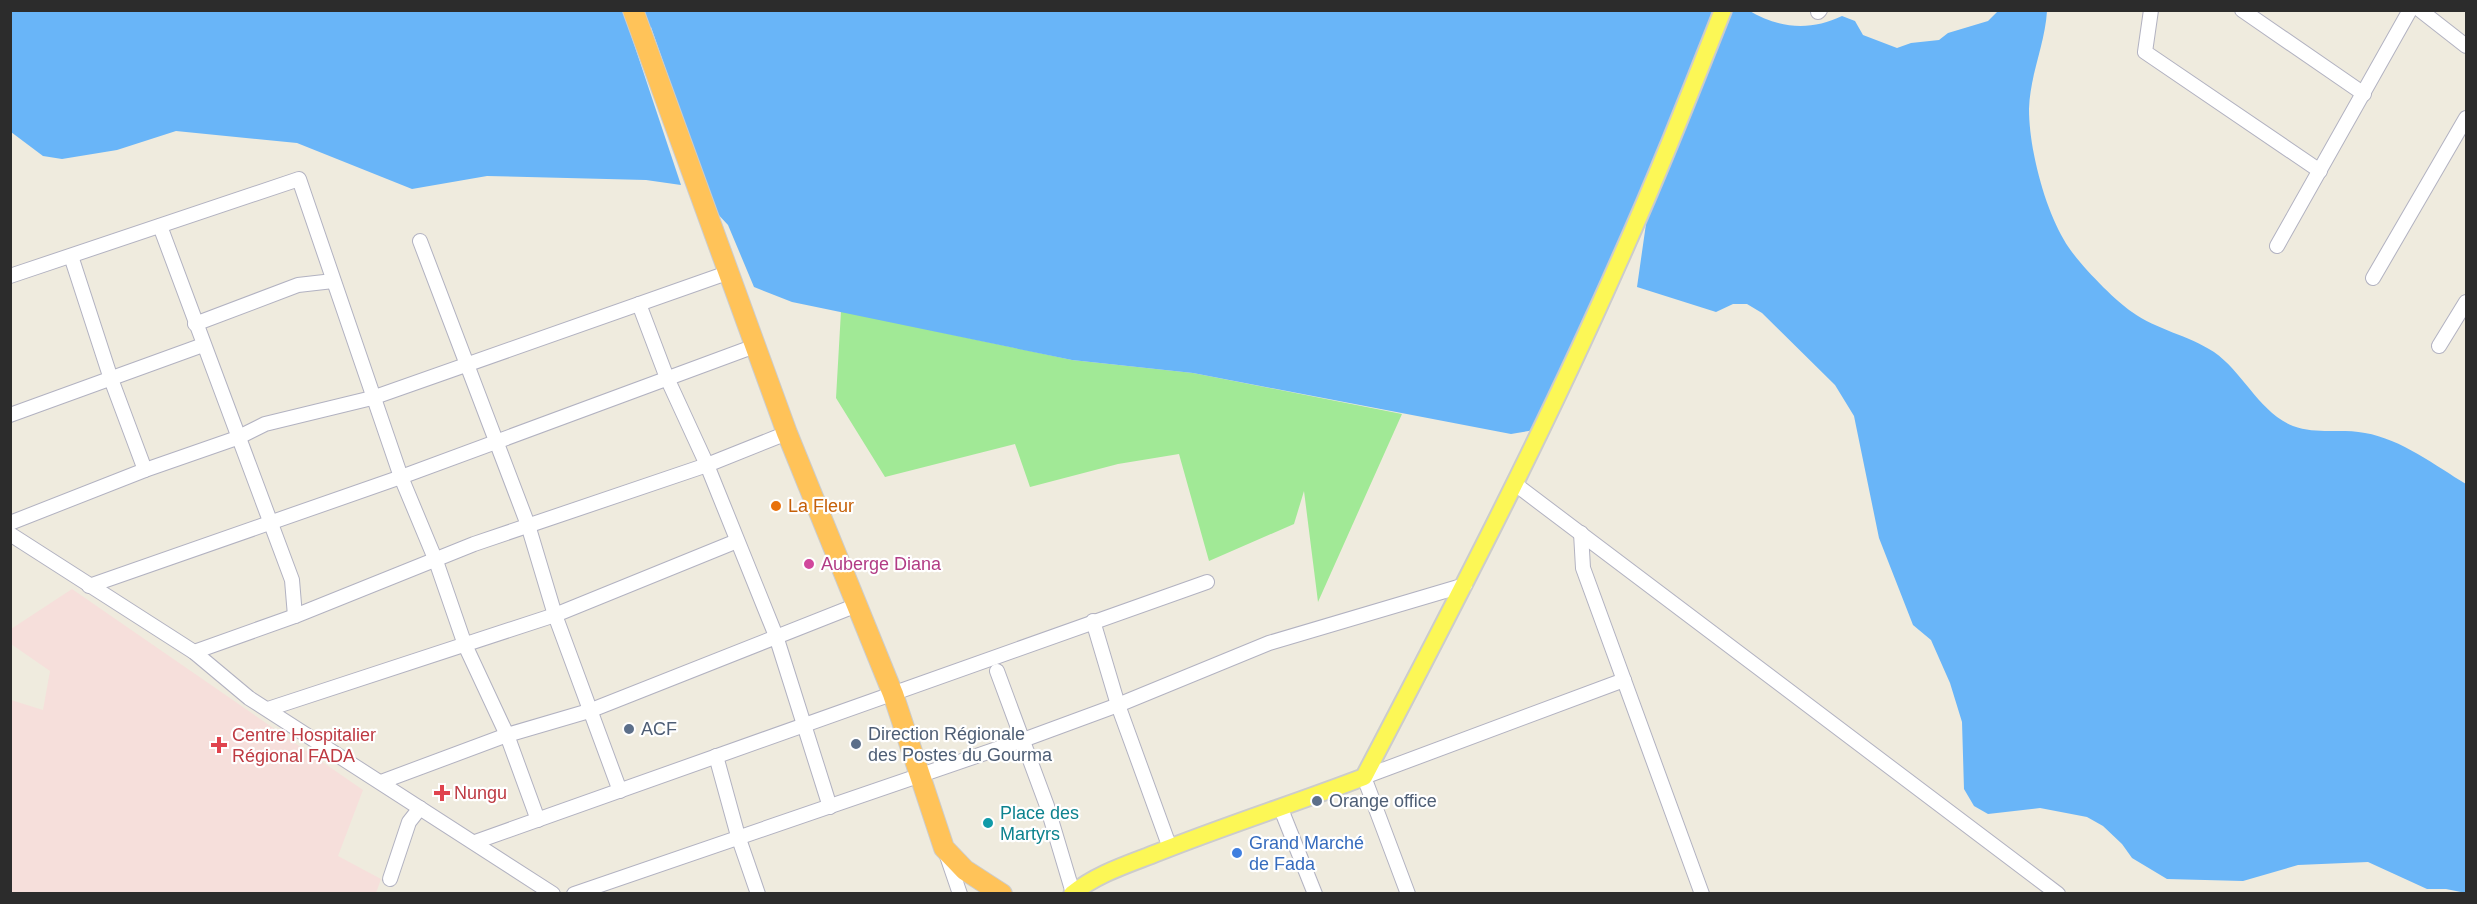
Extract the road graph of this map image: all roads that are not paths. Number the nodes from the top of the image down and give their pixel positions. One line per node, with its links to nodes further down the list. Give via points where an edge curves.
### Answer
1 (633, 10): 15 (highway)
2 (1723, 10): 36 (main road, via 1625,247)
3 (2151, 10): 10 (street, via 2145,52)
4 (2242, 10): 8 (street)
5 (2410, 10): 8 (street)
6 (2420, 10): 7 (street)
7 (2466, 46)
8 (2364, 94): 10 (street)
9 (2466, 118): 17 (street)
10 (2320, 171): 13 (street)
11 (160, 226): 14 (street); 18 (street, via 299,179); 21 (street)
12 (420, 241): 25 (street)
13 (2277, 246)
14 (71, 256): 16 (street); 26 (street)
15 (727, 273): 20 (street); 23 (highway)
16 (10, 276)
17 (2373, 278)
18 (333, 281): 21 (street, via 298,285); 28 (street)
19 (2466, 302): 24 (street)
20 (639, 304): 25 (street); 27 (street)
21 (195, 324): 22 (street)
22 (203, 345): 26 (street); 31 (street)
23 (755, 346): 27 (street); 30 (highway)
24 (2439, 346)
25 (465, 365): 28 (street); 32 (street)
26 (111, 378): 29 (street); 34 (street)
27 (667, 378): 32 (street); 33 (street)
28 (372, 398): 31 (street, via 265,424); 35 (street)
29 (10, 415)
30 (787, 433): 33 (street); 47 (highway)
31 (237, 438): 34 (street); 37 (street)
32 (496, 441): 35 (street); 39 (street)
33 (707, 465): 39 (street); 42 (street)
34 (145, 470): 38 (street)
35 (401, 477): 37 (street); 43 (street)
36 (1515, 484): 40 (street); 45 (main road)
37 (269, 522): 46 (street); 49 (street, via 292,580)
38 (10, 523)
39 (528, 525): 43 (street); 48 (street)
40 (1581, 533): 55 (street, via 1583,568); 86 (street)
41 (10, 534): 46 (street)
42 (737, 541): 48 (street); 51 (street)
43 (436, 561): 49 (street); 52 (street)
44 (1207, 582): 50 (street)
45 (1465, 585): 57 (street, via 1269,643); 65 (main road)
46 (89, 586): 53 (street)
47 (857, 605): 51 (street); 56 (highway)
48 (555, 615): 52 (street); 59 (street)
49 (295, 616): 53 (street)
50 (1093, 621): 56 (street); 57 (street)
51 (776, 636): 59 (street); 60 (street)
52 (465, 645): 58 (street); 61 (street)
53 (194, 652): 58 (street)
54 (997, 671): 62 (street)
55 (1624, 680): 65 (street); 85 (street)
56 (893, 694): 60 (street); 64 (highway)
57 (1118, 705): 62 (street); 75 (street)
58 (267, 709): 66 (street)
59 (589, 711): 61 (street); 67 (street)
60 (804, 723): 63 (street); 68 (street)
61 (507, 735): 66 (street); 71 (street)
62 (1023, 740): 64 (street); 77 (street)
63 (716, 756): 67 (street); 72 (street)
64 (920, 774): 68 (street); 74 (highway)
65 (1364, 777): 70 (main road); 84 (street)
66 (381, 782): 69 (street)
67 (620, 791): 71 (street)
68 (830, 807): 72 (street)
69 (420, 808): 73 (street); 76 (street, via 409,822)
70 (1281, 809): 75 (main road); 83 (street)
71 (538, 820): 73 (street)
72 (738, 837): 79 (street); 80 (street)
73 (475, 842): 78 (street)
74 (944, 848): 81 (street); 82 (highway, via 965,870)
75 (1170, 848): 77 (main road, via 1097,877)
76 (390, 879)
77 (1072, 893)
78 (553, 894)
79 (574, 894)
80 (758, 894)
81 (960, 894)
82 (1002, 894)
83 (1315, 894)
84 (1408, 894)
85 (1702, 894)
86 (2058, 894)

